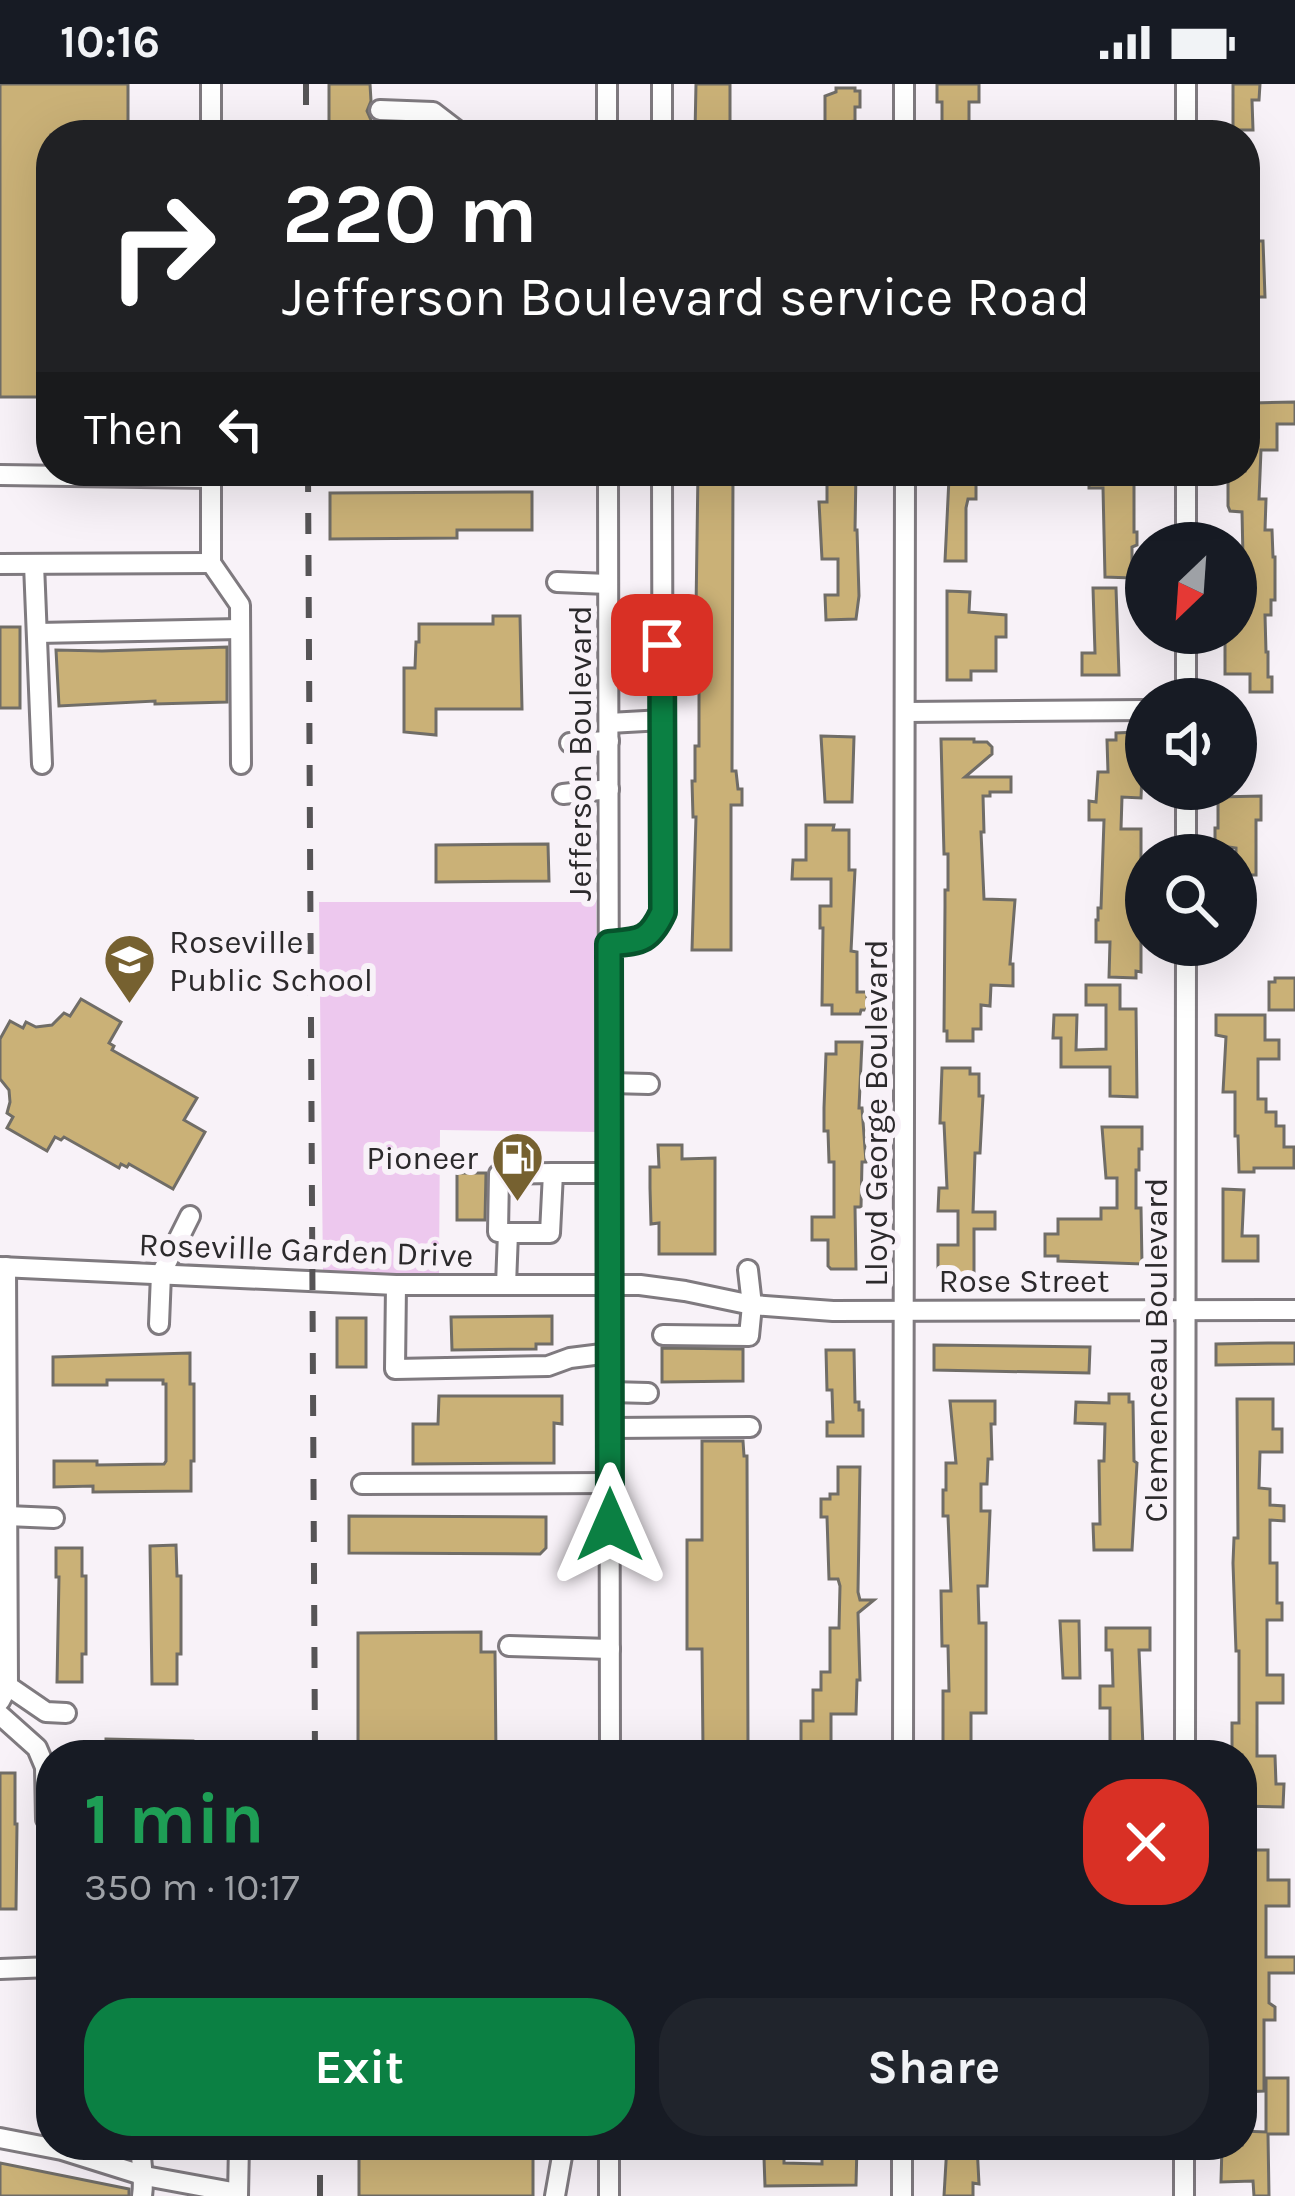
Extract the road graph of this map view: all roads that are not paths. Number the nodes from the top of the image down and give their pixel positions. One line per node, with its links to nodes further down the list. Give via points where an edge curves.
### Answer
1 (211, 84): 7 (street)
2 (607, 84): 9 (street)
3 (662, 84): 10 (street)
4 (904, 84): 11 (street)
5 (1186, 84): 12 (street)
6 (380, 110): 8 (street, via 433,112)
7 (211, 120)
8 (443, 120)
9 (607, 120)
10 (662, 120)
11 (904, 120)
12 (1186, 120)
13 (36, 474): 14 (street)
14 (0, 475)
15 (211, 486): 21 (street)
16 (608, 486): 25 (street, Jefferson Boulevard)
17 (662, 486): 30 (street)
18 (904, 486): 29 (street, Lloyd George Boulevard)
19 (1186, 486): 20 (street)
20 (1186, 522)
21 (211, 563): 23 (street); 26 (street, via 240,605)
22 (0, 564): 23 (street)
23 (34, 564): 27 (street)
24 (557, 582): 25 (street)
25 (608, 584): 31 (street, Jefferson Boulevard)
26 (240, 629): 27 (street); 34 (street)
27 (37, 633): 33 (street)
28 (1125, 710): 29 (street)
29 (904, 712): 54 (street, Lloyd George Boulevard)
30 (663, 720): 31 (street); 37 (street, via 663,912 654,931)
31 (609, 732): 32 (street); 35 (street, Jefferson Boulevard)
32 (570, 742)
33 (42, 764)
34 (241, 764)
35 (609, 789): 36 (street); 37 (street, Jefferson Boulevard)
36 (562, 794)
37 (609, 944): 39 (street, Jefferson Boulevard)
38 (1186, 966): 52 (street, Clemenceau Boulevard)
39 (610, 1083): 40 (street); 42 (street, Jefferson Boulevard)
40 (649, 1084)
41 (553, 1173): 42 (street); 44 (street, via 550,1233); 44 (street, via 499,1174 498,1232)
42 (610, 1174): 50 (street, Jefferson Boulevard)
43 (190, 1216): 47 (street)
44 (508, 1233): 49 (street)
45 (3, 1267): 47 (street, Roseville Garden Drive); 64 (street)
46 (748, 1270): 51 (street)
47 (161, 1274): 48 (street, Roseville Garden Drive); 55 (street)
48 (396, 1285): 49 (street, Roseville Garden Drive); 57 (street, via 395,1369 548,1366)
49 (506, 1286): 50 (street, Roseville Garden Drive)
50 (610, 1286): 51 (street, Rose Street); 57 (street, Jefferson Boulevard)
51 (752, 1305): 54 (street, Rose Street); 56 (street, via 749,1336)
52 (1186, 1309): 53 (street, Rose Street); 54 (street, Rose Street); 75 (street, Clemenceau Boulevard)
53 (1295, 1310)
54 (905, 1311): 74 (street, Lloyd George Boulevard)
55 (160, 1324)
56 (663, 1335)
57 (610, 1353): 58 (street, Jefferson Boulevard)
58 (610, 1392): 59 (street); 61 (street, Jefferson Boulevard)
59 (649, 1393)
60 (750, 1427): 61 (street)
61 (610, 1428): 63 (street, Jefferson Boulevard)
62 (362, 1484): 63 (street)
63 (610, 1484): 69 (street, Jefferson Boulevard)
64 (3, 1493): 65 (street)
65 (7, 1516): 66 (street); 67 (street)
66 (54, 1518)
67 (4, 1576): 70 (street)
68 (508, 1646): 69 (street)
69 (610, 1649): 73 (street, Jefferson Boulevard)
70 (4, 1694): 71 (street)
71 (66, 1713)
72 (0, 1715): 76 (street)
73 (610, 1740)
74 (903, 1740)
75 (1185, 1740)
76 (36, 1747)
77 (36, 1968): 78 (street)
78 (0, 1969)
79 (0, 2138): 80 (street)
80 (36, 2145)
81 (85, 2160): 87 (street)
82 (239, 2160): 88 (street)
83 (561, 2160): 89 (street)
84 (609, 2160): 90 (street)
85 (902, 2160): 91 (street)
86 (1184, 2160): 92 (street)
87 (144, 2186): 88 (street)
88 (238, 2195)
89 (555, 2196)
90 (609, 2196)
91 (902, 2196)
92 (1184, 2196)

